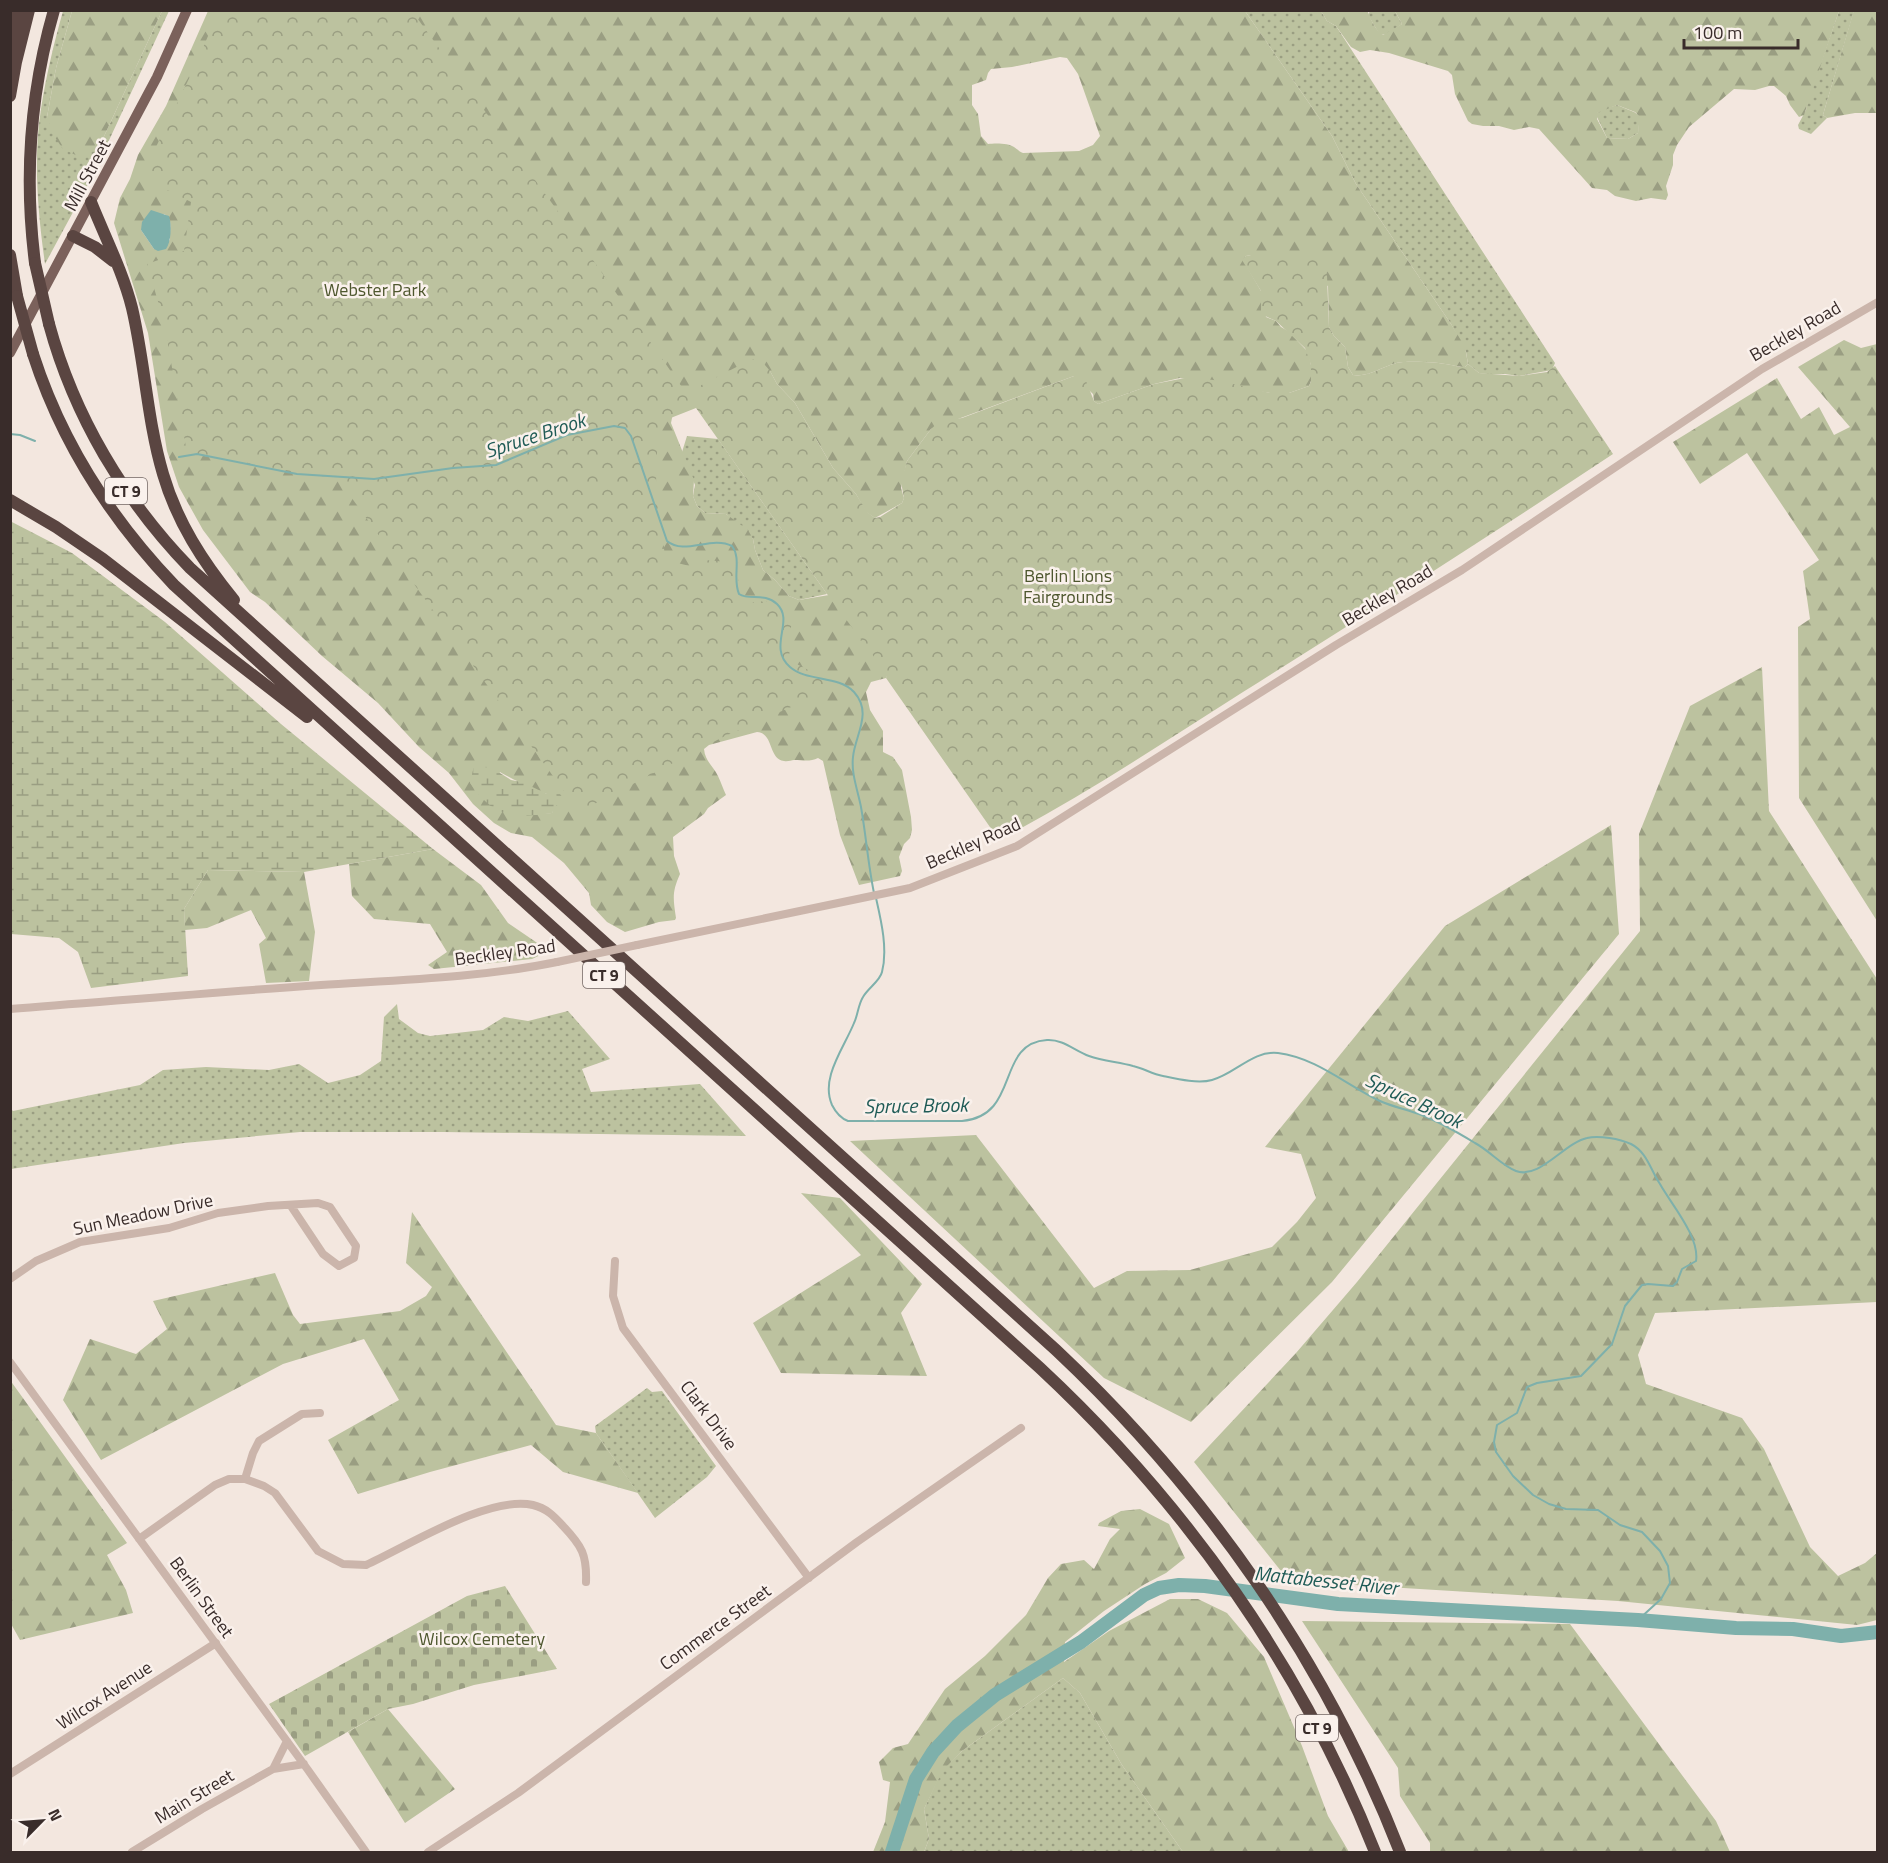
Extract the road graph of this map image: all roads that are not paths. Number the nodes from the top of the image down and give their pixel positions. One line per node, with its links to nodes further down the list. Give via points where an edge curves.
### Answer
1 (18, 10): 5 (highway)
2 (29, 10): 6 (highway)
3 (54, 10): 14 (highway, CT 9, bridge, via 39,72 30,137 35,263 48,324 86,421 134,501 182,559)
4 (187, 10): 7 (main road, Mill Street, via 157,77)
5 (10, 56)
6 (11, 92)
7 (91, 202): 8 (main road, Mill Street); 10 (highway)
8 (73, 236): 10 (highway, via 95,247); 12 (main road, Mill Street)
9 (10, 255): 15 (highway, CT 9, bridge, via 33,354 53,407 96,488 128,533 182,593)
10 (118, 266): 14 (highway, via 132,311 168,491 196,550)
11 (1878, 302): 16 (street, Beckley Road, bridge, via 1762,369 1462,570 1017,846 910,888 511,970)
12 (10, 353)
13 (10, 500): 15 (highway, via 103,559 319,727)
14 (252, 625): 36 (highway, CT 9, via 1116,1409 1209,1517 1278,1614 1347,1734)
15 (340, 737): 35 (highway, CT 9, via 1047,1374 1135,1466 1174,1510 1248,1610 1320,1734)
16 (10, 1009)
17 (291, 1206): 17 (street, Sun Meadow Drive, via 323,1254 339,1266 354,1258 356,1245 330,1207 318,1203); 19 (street, Sun Meadow Drive, via 218,1213 169,1228 80,1242 36,1261)
18 (615, 1261): 25 (street, Clark Drive, via 613,1296 623,1328)
19 (10, 1279)
20 (10, 1362): 24 (street, Berlin Street)
21 (320, 1413): 23 (street, via 302,1414 259,1441)
22 (1021, 1428): 25 (street, Commerce Street)
23 (245, 1479): 24 (street, via 229,1479 215,1485); 26 (street, via 275,1494 318,1551 329,1559 354,1565 366,1565 472,1515 519,1503 535,1505 549,1512 580,1547 587,1561)
24 (139, 1539): 27 (street, Berlin Street)
25 (809, 1578): 34 (street, Commerce Street, via 518,1793)
26 (586, 1582)
27 (216, 1643): 28 (street, Berlin Street); 31 (street, Wilcox Avenue)
28 (287, 1741): 29 (street, Berlin Street); 30 (street)
29 (304, 1764): 30 (street, Main Street); 33 (street, Berlin Street)
30 (273, 1769): 32 (street, Main Street)
31 (12, 1771)
32 (132, 1852)
33 (366, 1852)
34 (428, 1852)
35 (1375, 1852)
36 (1400, 1852)

